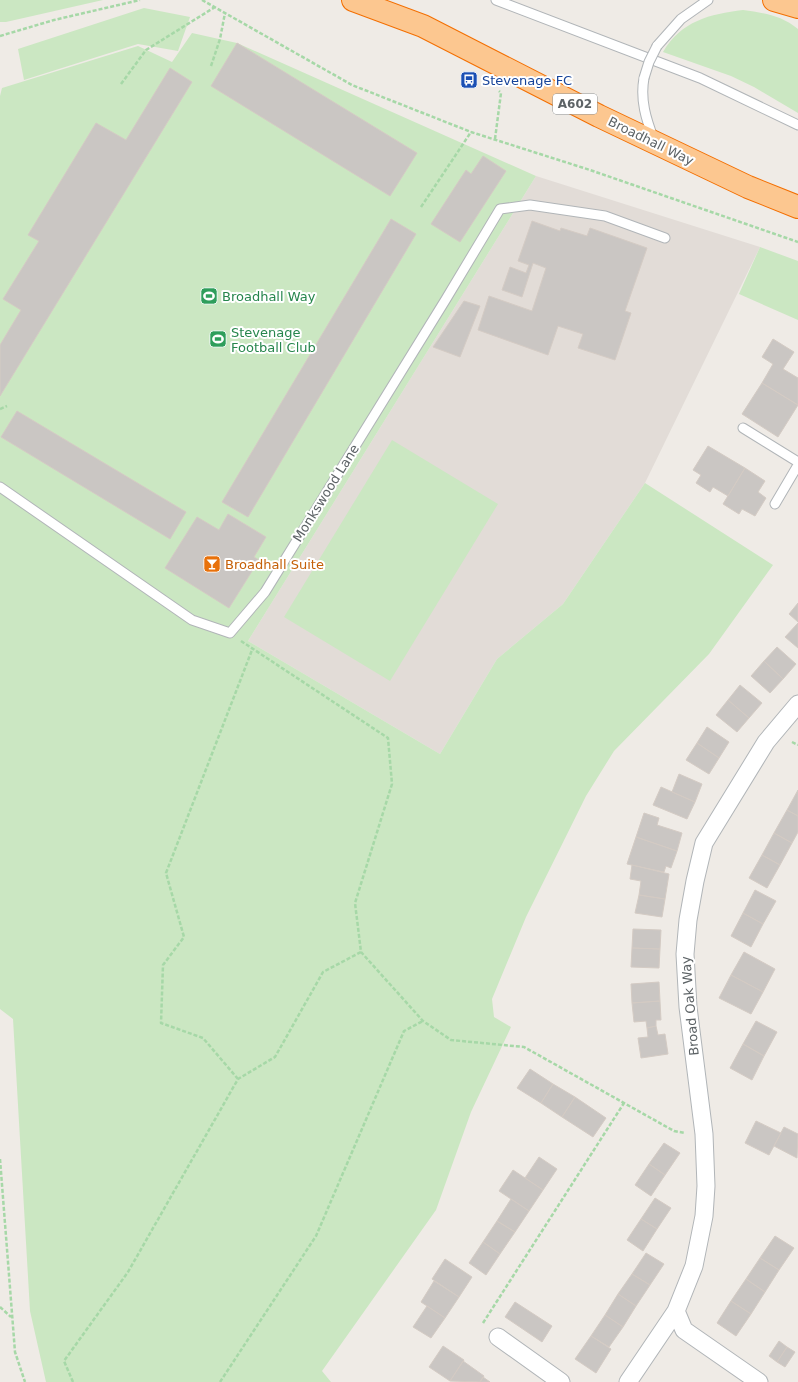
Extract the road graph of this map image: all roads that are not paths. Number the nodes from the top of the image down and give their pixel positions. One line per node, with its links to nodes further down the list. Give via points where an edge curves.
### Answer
1 (353, 0): 7 (highway, Broadhall Way / A602, via 423,26)
2 (496, 0): 6 (lane, via 700,78)
3 (708, 0): 7 (lane, bridge, via 681,19 658,46 644,78 643,102)
4 (774, 0): 5 (highway)
5 (798, 7)
6 (798, 125)
7 (655, 143): 8 (highway, Broadhall Way / A602, via 748,187)
8 (794, 203)
9 (665, 238): 13 (lane, Monkswood Lane, via 605,216 530,205 500,209 265,592 230,633 192,620)
10 (743, 428): 11 (lane)
11 (798, 462)
12 (798, 466): 14 (lane)
13 (0, 487)
14 (775, 504)
15 (798, 704): 16 (street, Broad Oak Way, via 766,742 704,843 695,881 685,954 688,1006 704,1134 706,1186 704,1216 694,1266)
16 (676, 1310): 19 (street, Broad Oak Way); 20 (street, via 684,1330)
17 (498, 1337): 18 (street)
18 (561, 1382)
19 (628, 1382)
20 (759, 1382)

